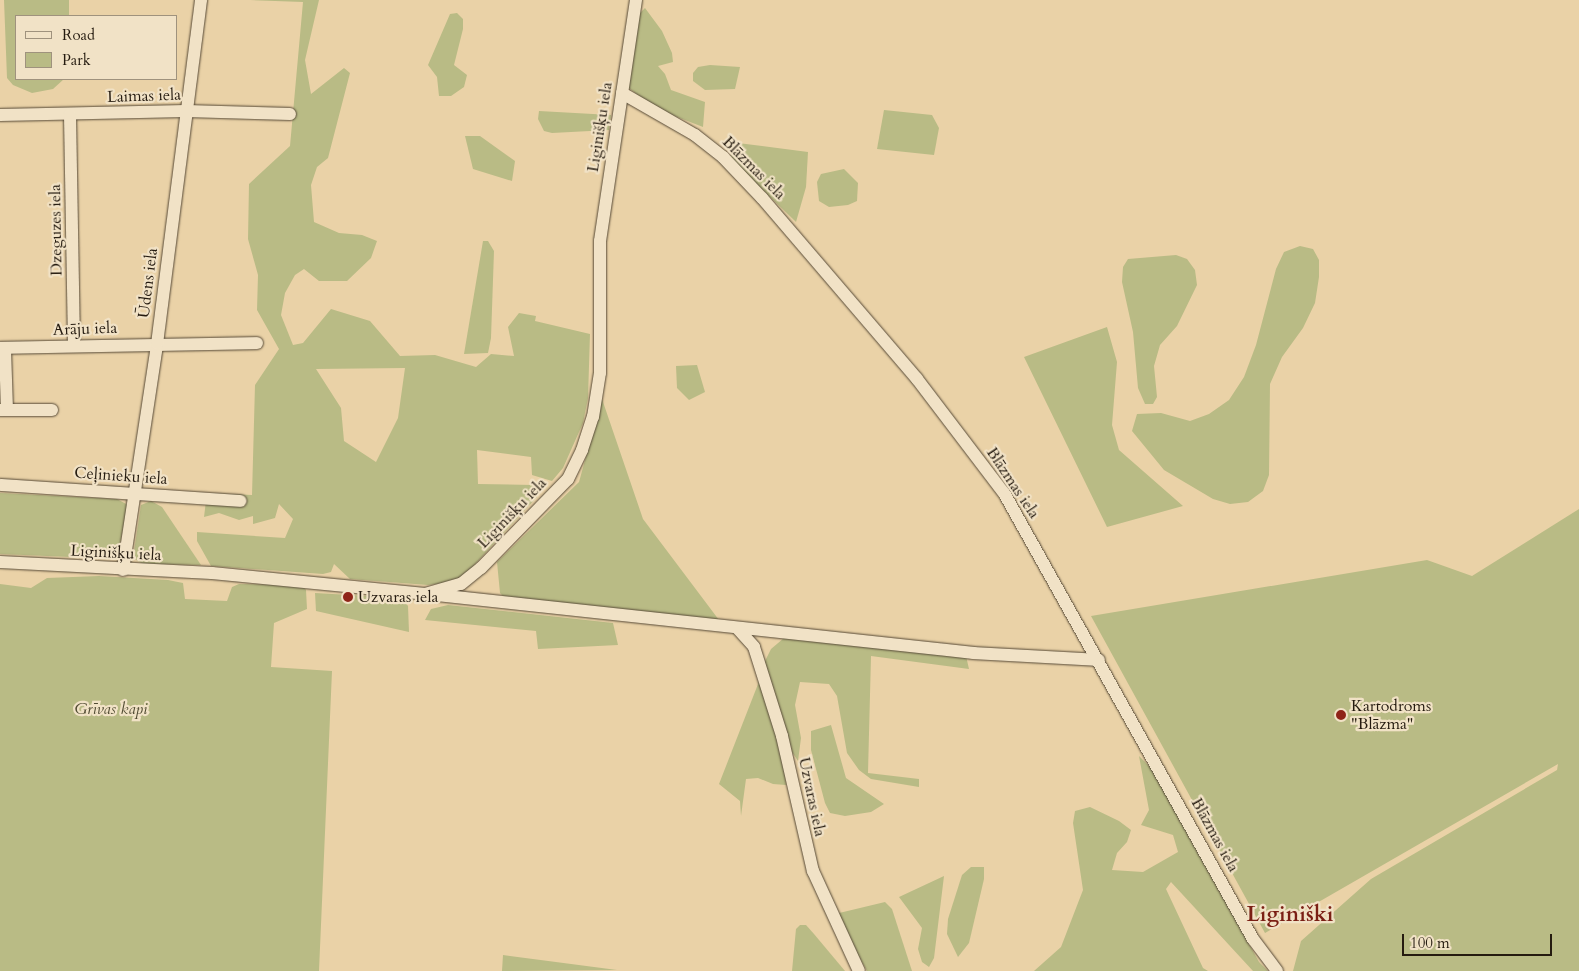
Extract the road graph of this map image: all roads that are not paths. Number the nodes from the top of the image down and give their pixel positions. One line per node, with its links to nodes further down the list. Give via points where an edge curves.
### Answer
1 (201, 0): 4 (street, Ūdens iela)
2 (636, 0): 3 (street, Liginišķu iela)
3 (622, 93): 19 (street, Liginišķu iela, via 600,242 600,373 593,417 582,450 568,479 481,568 461,584); 21 (street, Blāzmas iela, via 695,135 723,158 762,198 917,379 1004,492)
4 (186, 111): 5 (street, Laimas iela); 7 (street, Laimas iela); 9 (street, Ūdens iela)
5 (290, 114)
6 (0, 115): 7 (street, Laimas iela)
7 (70, 115): 10 (street, Dzeguzes iela)
8 (257, 343): 9 (street, Arāju iela)
9 (157, 344): 10 (street, Arāju iela); 15 (street, Ūdens iela)
10 (74, 345): 11 (street, Arāju iela)
11 (2, 348): 12 (street, Arāju iela)
12 (4, 410): 13 (street, Arāju iela)
13 (52, 410)
14 (0, 485): 15 (street, Ceļinieku iela)
15 (136, 492): 16 (street, Ceļinieku iela); 18 (street, Ūdens iela)
16 (240, 501)
17 (0, 562): 18 (street, Liginišķu iela)
18 (123, 570): 19 (street, Liginišķu iela, via 212,574)
19 (425, 594): 20 (street)
20 (738, 629): 21 (street, via 974,653); 22 (street, Uzvaras iela, via 754,647 782,736 813,871)
21 (1099, 660): 23 (street, Blāzmas iela, via 1253,939)
22 (859, 971)
23 (1277, 971)

